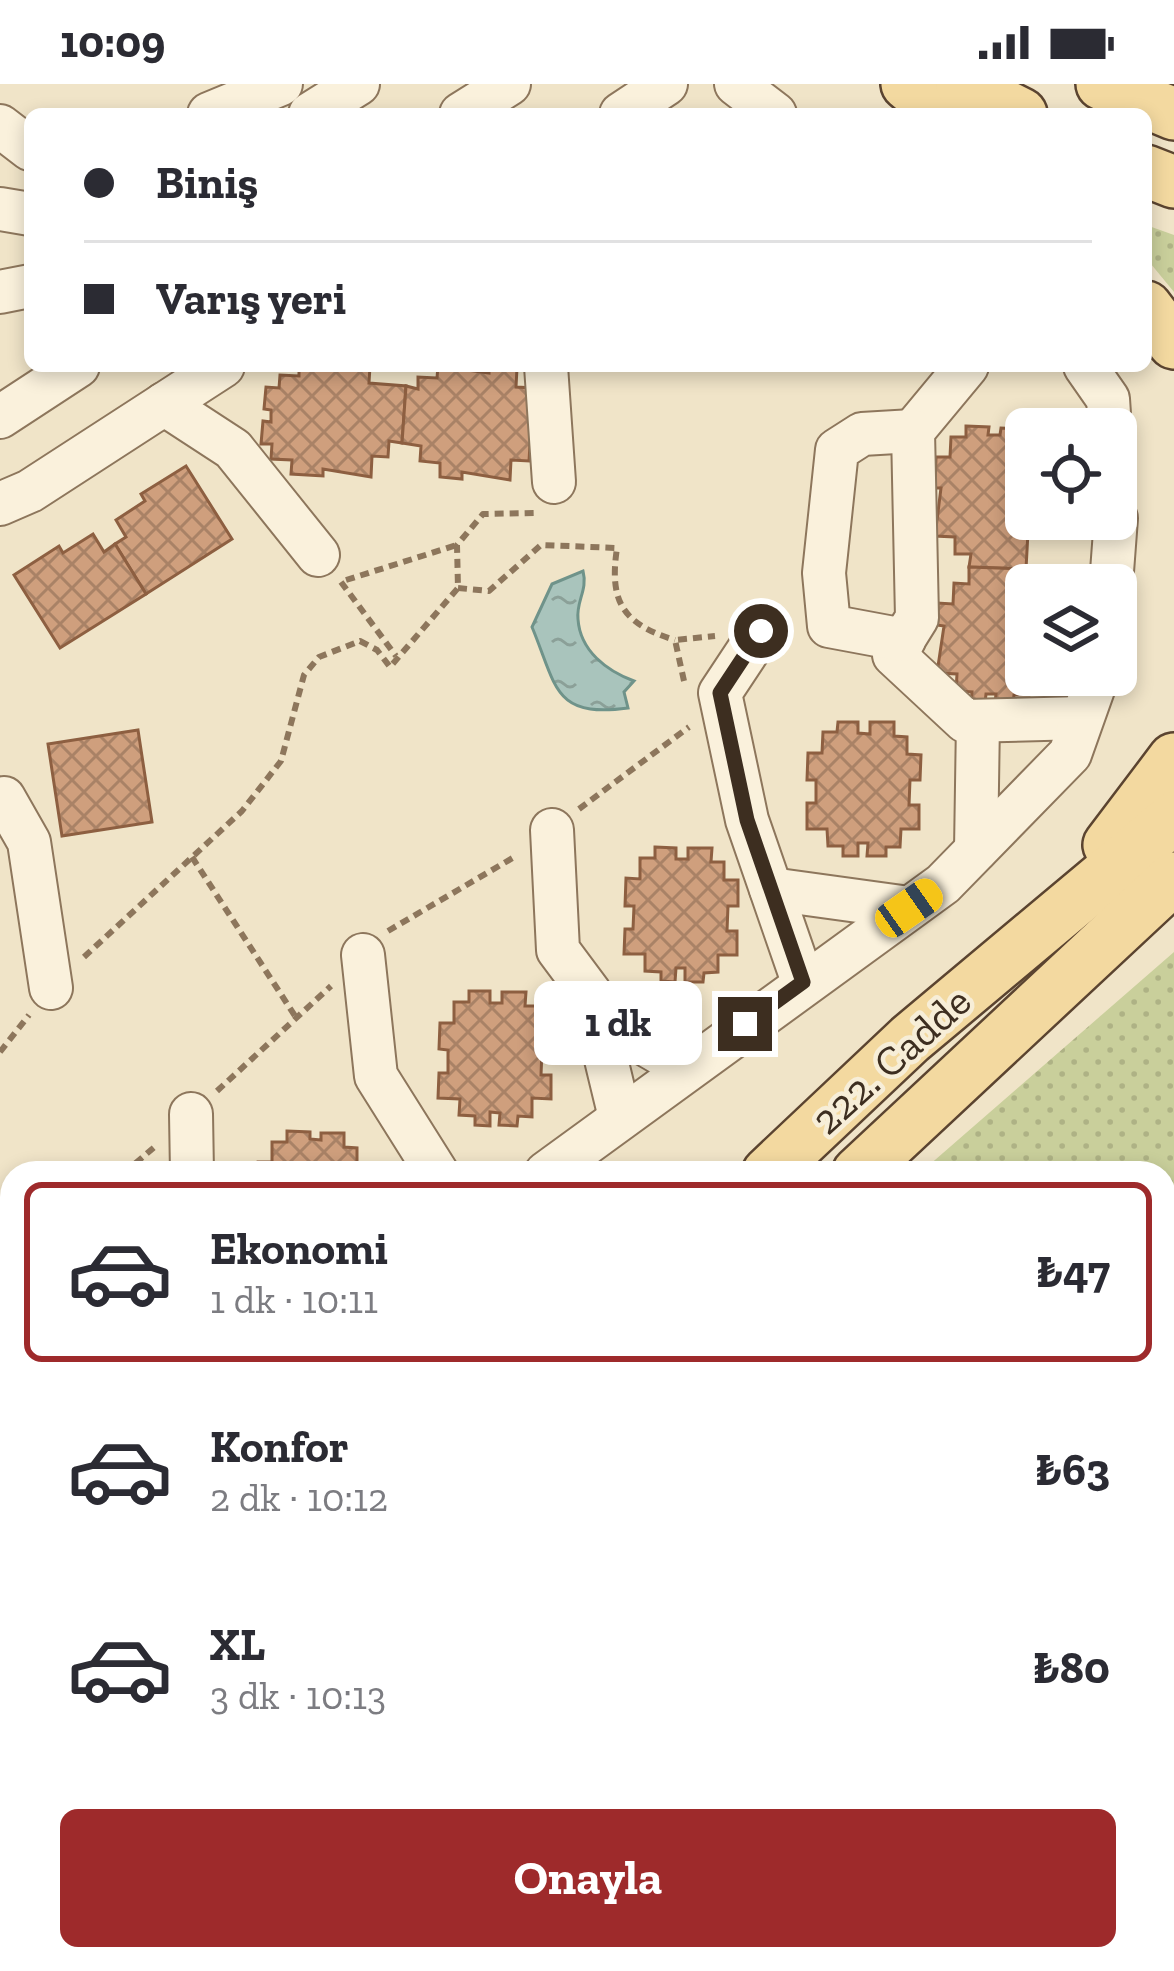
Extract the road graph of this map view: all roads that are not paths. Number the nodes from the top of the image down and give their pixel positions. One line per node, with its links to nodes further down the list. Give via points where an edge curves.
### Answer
1 (281, 84): 9 (street)
2 (358, 84): 10 (street)
3 (509, 84): 11 (street)
4 (666, 84): 12 (street)
5 (736, 84): 13 (street)
6 (907, 84): 14 (main road)
7 (962, 84): 15 (main road)
8 (1102, 84): 16 (main road)
9 (223, 108)
10 (320, 108)
11 (471, 108)
12 (630, 108)
13 (767, 108)
14 (937, 108)
15 (1009, 108)
16 (1174, 114)
17 (1152, 316): 18 (main road)
18 (1174, 343)
19 (69, 372): 26 (street)
20 (214, 372): 24 (street)
21 (546, 372): 28 (street)
22 (962, 372): 27 (street)
23 (1089, 372): 25 (street)
24 (164, 404): 29 (street); 30 (street, via 233,449)
25 (1109, 408)
26 (0, 417)
27 (913, 431): 32 (street, via 916,619); 32 (street, via 862,434 837,450 823,599 829,626)
28 (554, 482)
29 (0, 503)
30 (330, 568)
31 (761, 631): 42 (street, via 720,693)
32 (904, 640): 35 (street, via 894,655 964,721)
33 (1090, 696): 34 (street)
34 (1082, 718): 35 (street); 40 (street, via 1070,754)
35 (978, 721): 40 (street)
36 (1174, 759): 45 (main road)
37 (1, 789): 48 (street, via 29,842)
38 (1174, 818): 45 (main road)
39 (537, 841): 49 (street, via 558,950 590,993)
40 (976, 850): 44 (street)
41 (1174, 878): 50 (main road)
42 (771, 890): 44 (street); 47 (street)
43 (1174, 904): 50 (main road)
44 (909, 908): 47 (street)
45 (1016, 948): 57 (main road, 222. Cadde)
46 (363, 955): 55 (street, via 376,1076)
47 (803, 982): 51 (street)
48 (51, 988)
49 (595, 1015): 51 (street); 53 (street)
50 (1002, 1043): 58 (main road, 222. Cadde)
51 (686, 1068): 53 (street)
52 (191, 1114): 54 (street)
53 (620, 1118): 56 (street)
54 (192, 1161)
55 (429, 1161)
56 (562, 1161)
57 (781, 1161)
58 (871, 1161)

